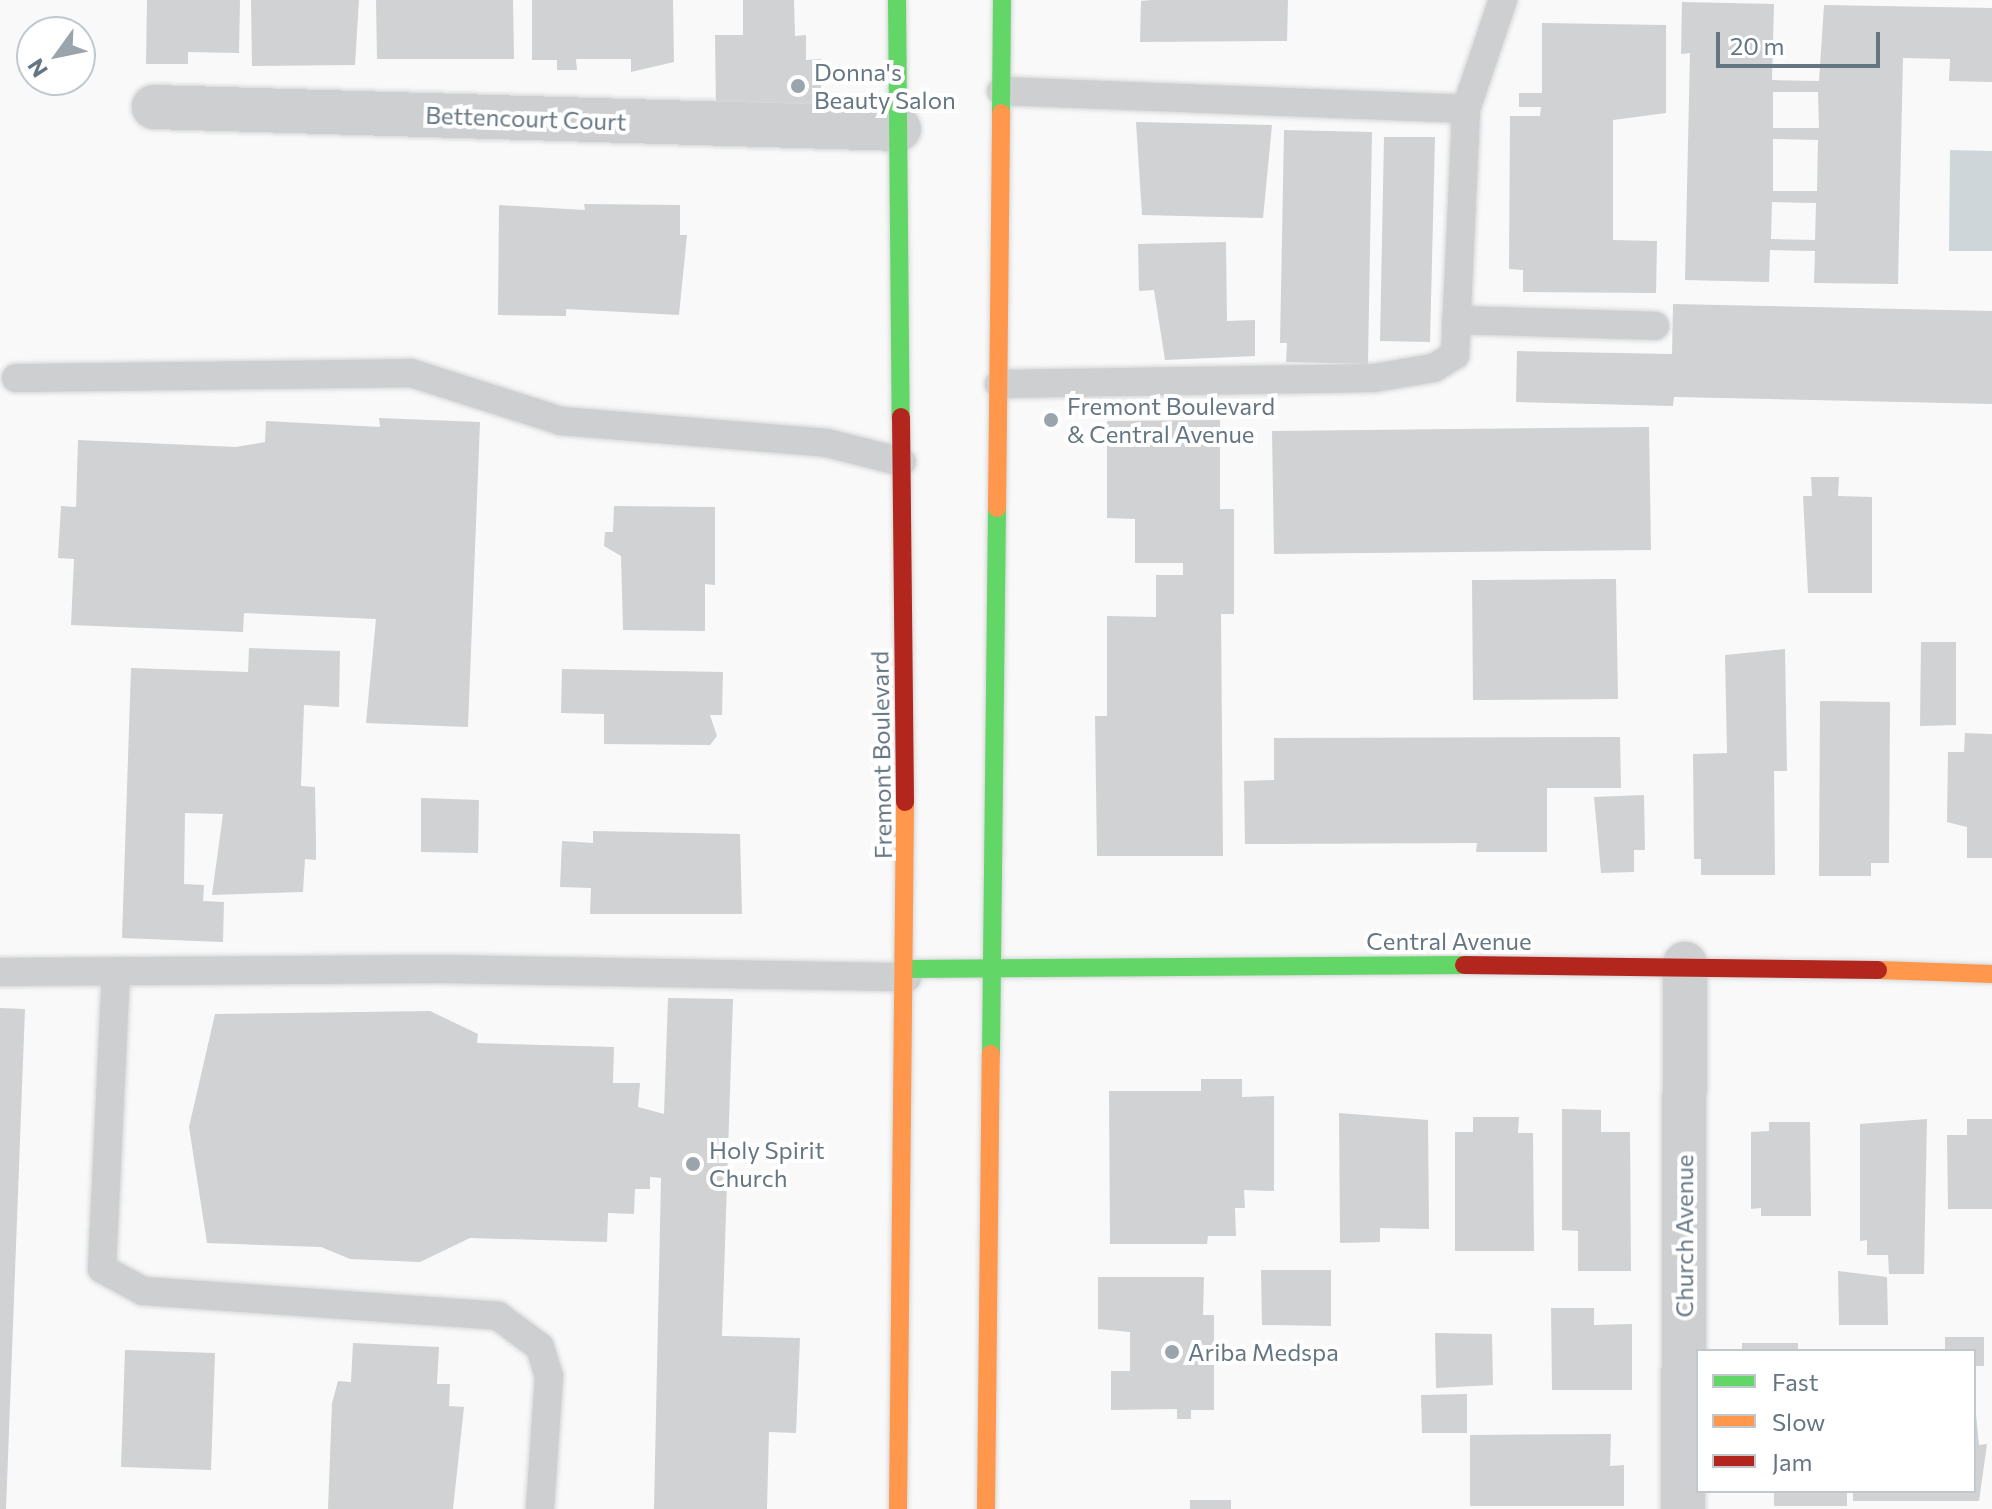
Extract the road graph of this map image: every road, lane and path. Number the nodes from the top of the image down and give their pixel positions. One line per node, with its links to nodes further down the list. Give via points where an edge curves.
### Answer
1 (897, 0): 7 (main road, Fremont Boulevard)
2 (1002, 0): 4 (main road)
3 (1503, 0): 6 (lane)
4 (1001, 91): 6 (lane); 11 (main road)
5 (154, 107): 7 (street, Bettencourt Court)
6 (1466, 109): 8 (lane)
7 (899, 129): 12 (main road, Fremont Boulevard)
8 (1456, 320): 9 (lane); 11 (lane, via 1455,355 1434,368 1374,378)
9 (1655, 326)
10 (16, 378): 12 (lane, via 411,373 561,421 827,443)
11 (999, 384): 14 (main road)
12 (902, 462): 17 (main road, Fremont Boulevard)
13 (1685, 964): 14 (main road, Central Avenue); 18 (main road, Central Avenue); 22 (street, Church Avenue)
14 (994, 969): 17 (main road, Central Avenue); 21 (main road)
15 (116, 971): 16 (lane); 17 (lane); 19 (lane, via 102,1269 143,1291 498,1316 540,1347 549,1376)
16 (0, 972)
17 (907, 973): 20 (main road, Fremont Boulevard)
18 (1992, 974)
19 (540, 1509)
20 (898, 1509)
21 (986, 1509)
22 (1683, 1509)

